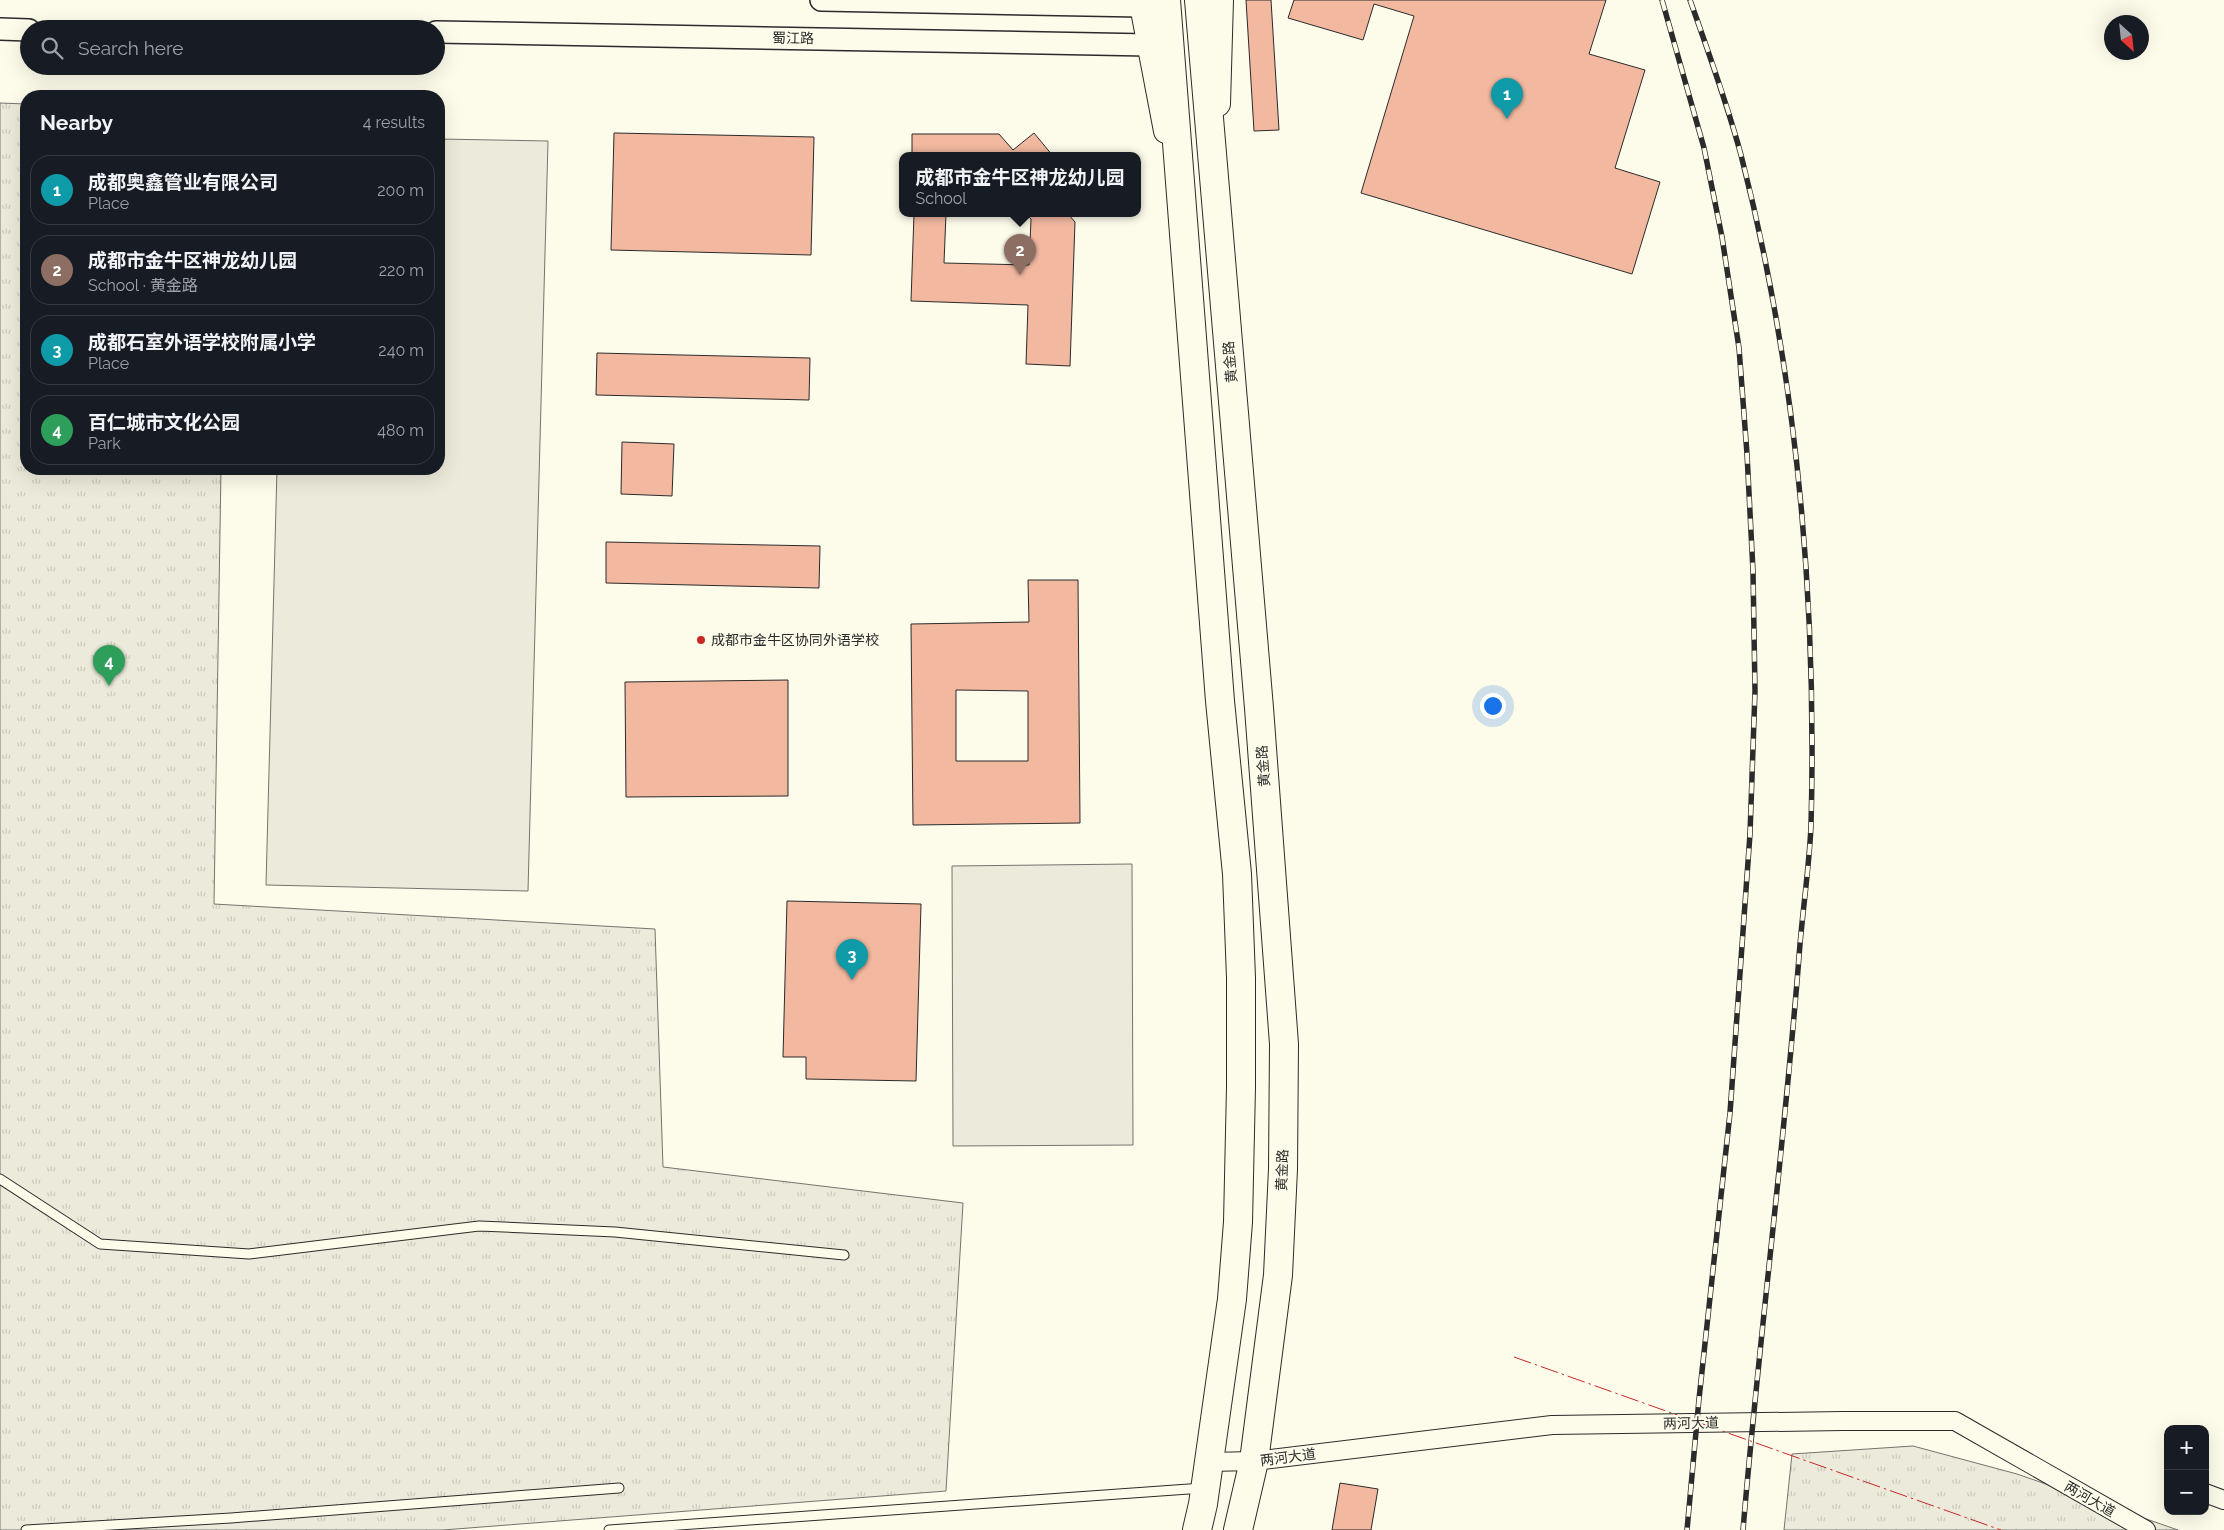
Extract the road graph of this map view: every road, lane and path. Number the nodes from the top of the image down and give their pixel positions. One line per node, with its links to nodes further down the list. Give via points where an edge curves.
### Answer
1 (821, 0): 4 (street)
2 (1199, 0): 9 (main road, 黄金路)
3 (1221, 0): 9 (main road)
4 (1149, 2): 8 (main road); 10 (main road)
5 (0, 30): 6 (street)
6 (20, 30)
7 (445, 32): 8 (street, 蜀江路)
8 (1149, 45): 10 (main road)
9 (1215, 193): 13 (main road, 黄金路, via 1284,1044 1278,1275)
10 (1182, 212): 14 (main road, via 1237,874 1241,978 1238,1222 1232,1299)
11 (0, 1179): 12 (lane, via 100,1244 249,1254 479,1226 616,1232)
12 (844, 1255)
13 (1254, 1461): 14 (street, 两河大道); 22 (main road, 黄金路); 23 (street, 两河大道, via 1552,1425 1955,1421)
14 (1209, 1462): 16 (main road)
15 (620, 1488): 19 (lane)
16 (1205, 1488): 20 (lane); 21 (main road)
17 (2209, 1494): 18 (street)
18 (2224, 1500)
19 (26, 1530)
20 (609, 1530)
21 (1197, 1530)
22 (1238, 1530)
23 (2146, 1530)

